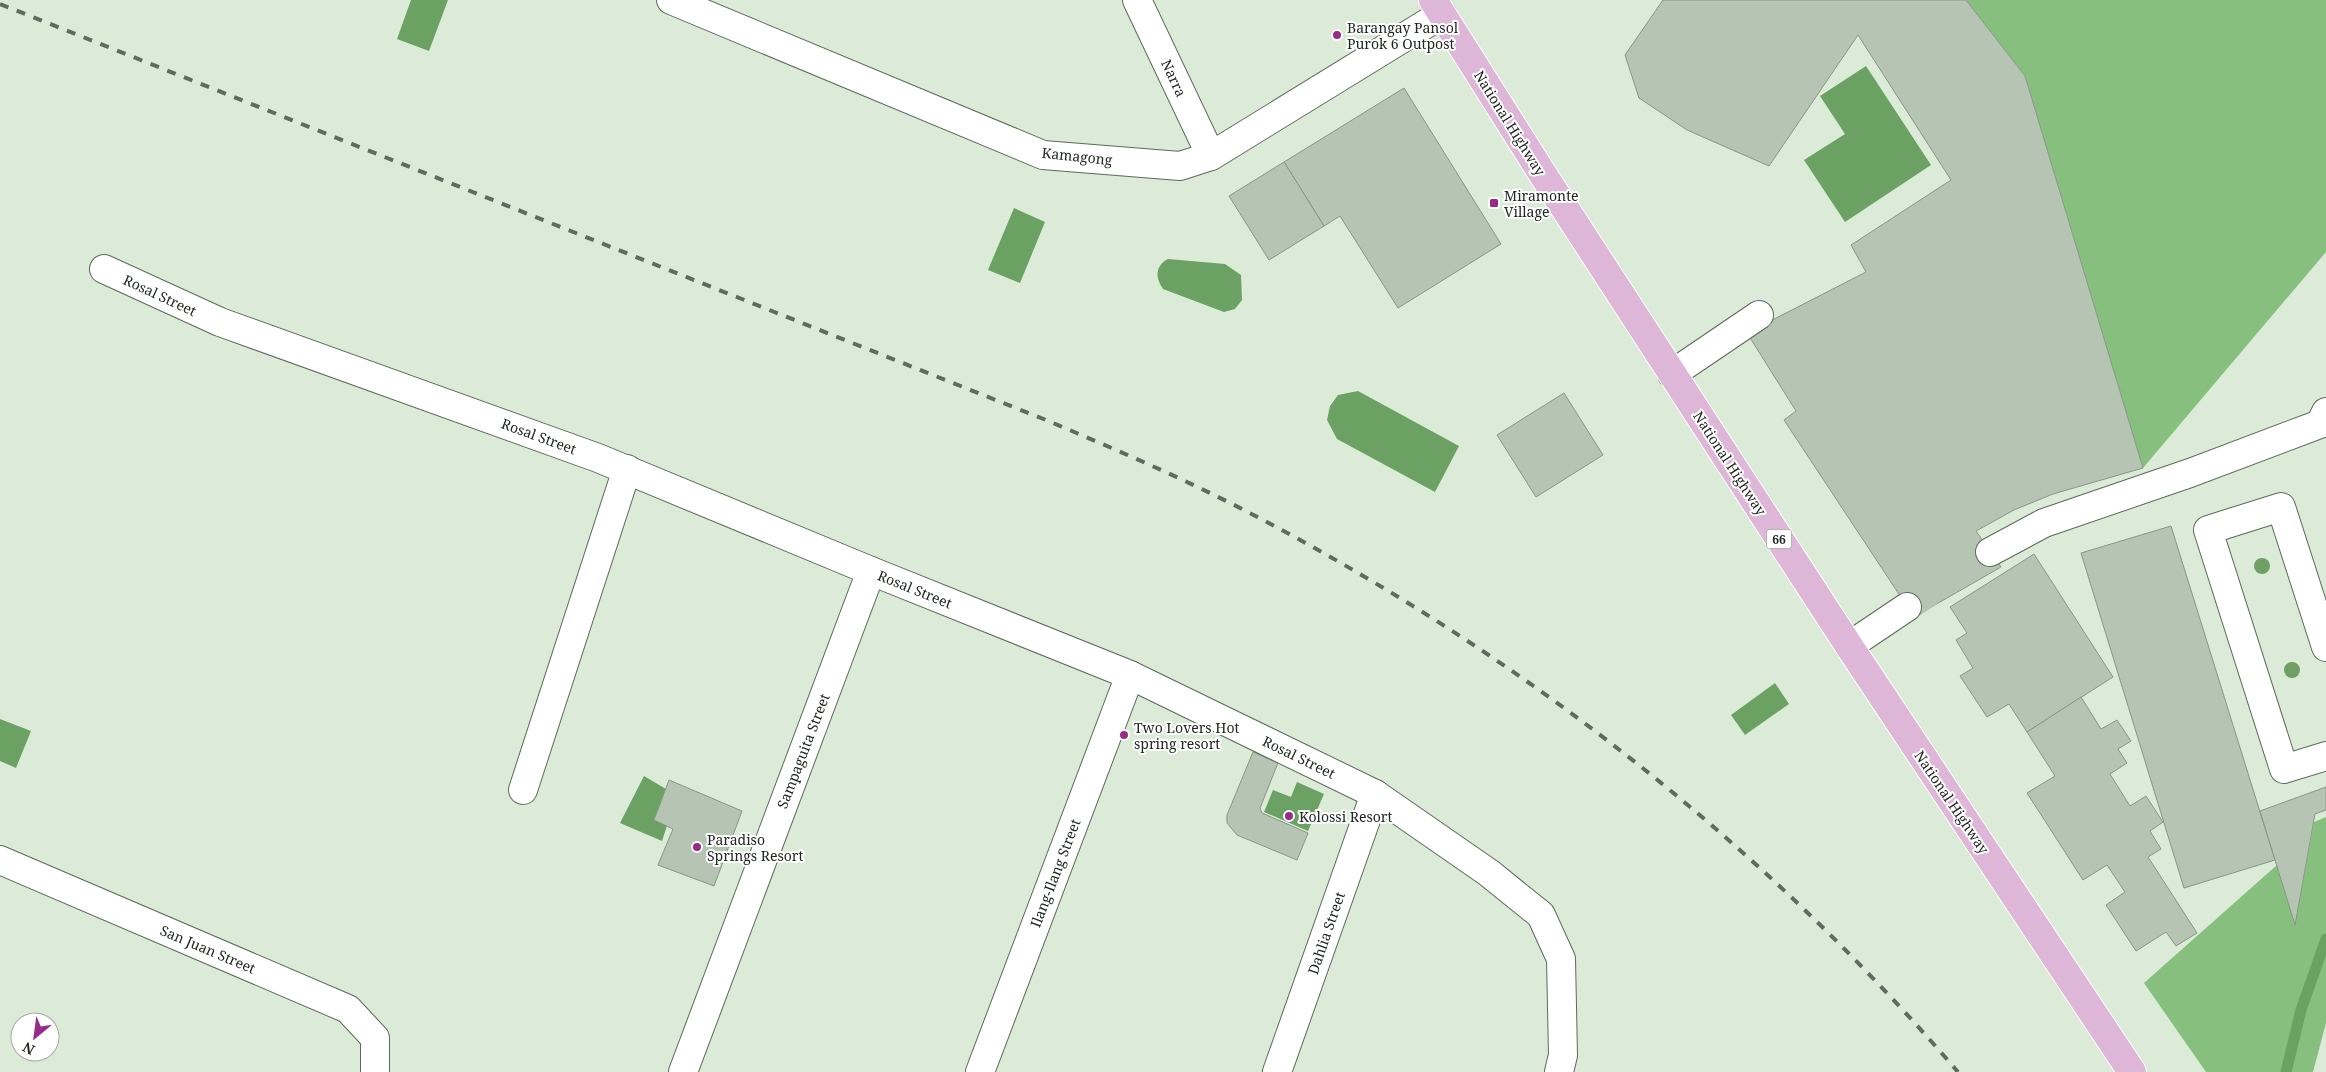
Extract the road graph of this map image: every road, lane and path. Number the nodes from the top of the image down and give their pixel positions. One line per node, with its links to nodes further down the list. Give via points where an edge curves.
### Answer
1 (671, 0): 4 (street, Kamagong, via 1042,155 1180,166)
2 (1137, 0): 4 (street, Narra)
3 (1438, 7): 4 (street, Kamagong); 7 (main road, National Highway / 66)
4 (1211, 156)
5 (104, 269): 9 (street, Rosal Street, via 220,322)
6 (1759, 315): 7 (street)
7 (1672, 374): 13 (main road, National Highway / 66)
8 (2326, 412): 10 (street, via 2320,424 2044,523)
9 (627, 469): 11 (street, Rosal Street); 17 (street)
10 (1990, 552)
11 (871, 571): 15 (street, Rosal Street); 21 (street, Sampaguita Street)
12 (1907, 607): 13 (street)
13 (1849, 646): 25 (main road, National Highway / 66)
14 (2326, 647): 16 (street, via 2281,507 2208,530 2284,769)
15 (1130, 675): 18 (street, Rosal Street); 22 (street, Ilang-Ilang Street)
16 (2326, 756)
17 (523, 790)
18 (1375, 794): 23 (street, Dahlia Street); 24 (street, Rosal Street, via 1489,873 1541,915 1561,959 1563,1055)
19 (0, 860): 20 (street, San Juan Street, via 348,1009 375,1038)
20 (375, 1072)
21 (683, 1072)
22 (980, 1072)
23 (1277, 1072)
24 (1559, 1072)
25 (2132, 1072)

